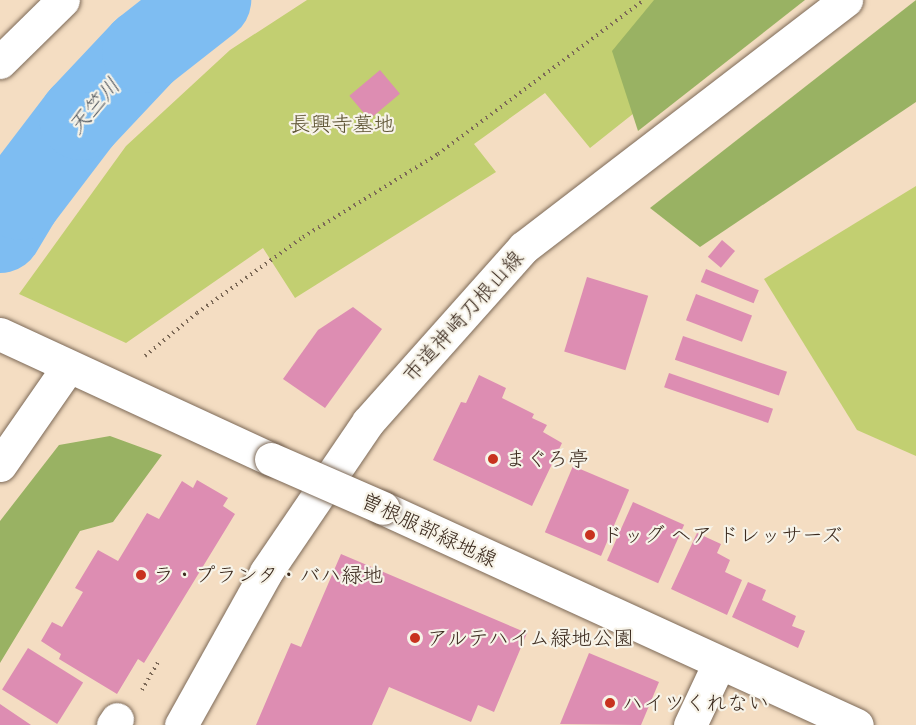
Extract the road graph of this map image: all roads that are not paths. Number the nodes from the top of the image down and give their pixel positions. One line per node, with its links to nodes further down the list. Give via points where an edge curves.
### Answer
1 (63, 0): 3 (street)
2 (846, 0): 8 (street, 市道神崎刀根山線, via 524,247 368,422 266,572)
3 (0, 62)
4 (0, 334): 5 (street, 曽根服部緑地線)
5 (68, 368): 6 (street); 7 (street, 曽根服部緑地線, bridge)
6 (0, 465)
7 (719, 663): 9 (street); 10 (street, 曽根服部緑地線)
8 (181, 725)
9 (690, 725)
10 (858, 725)

